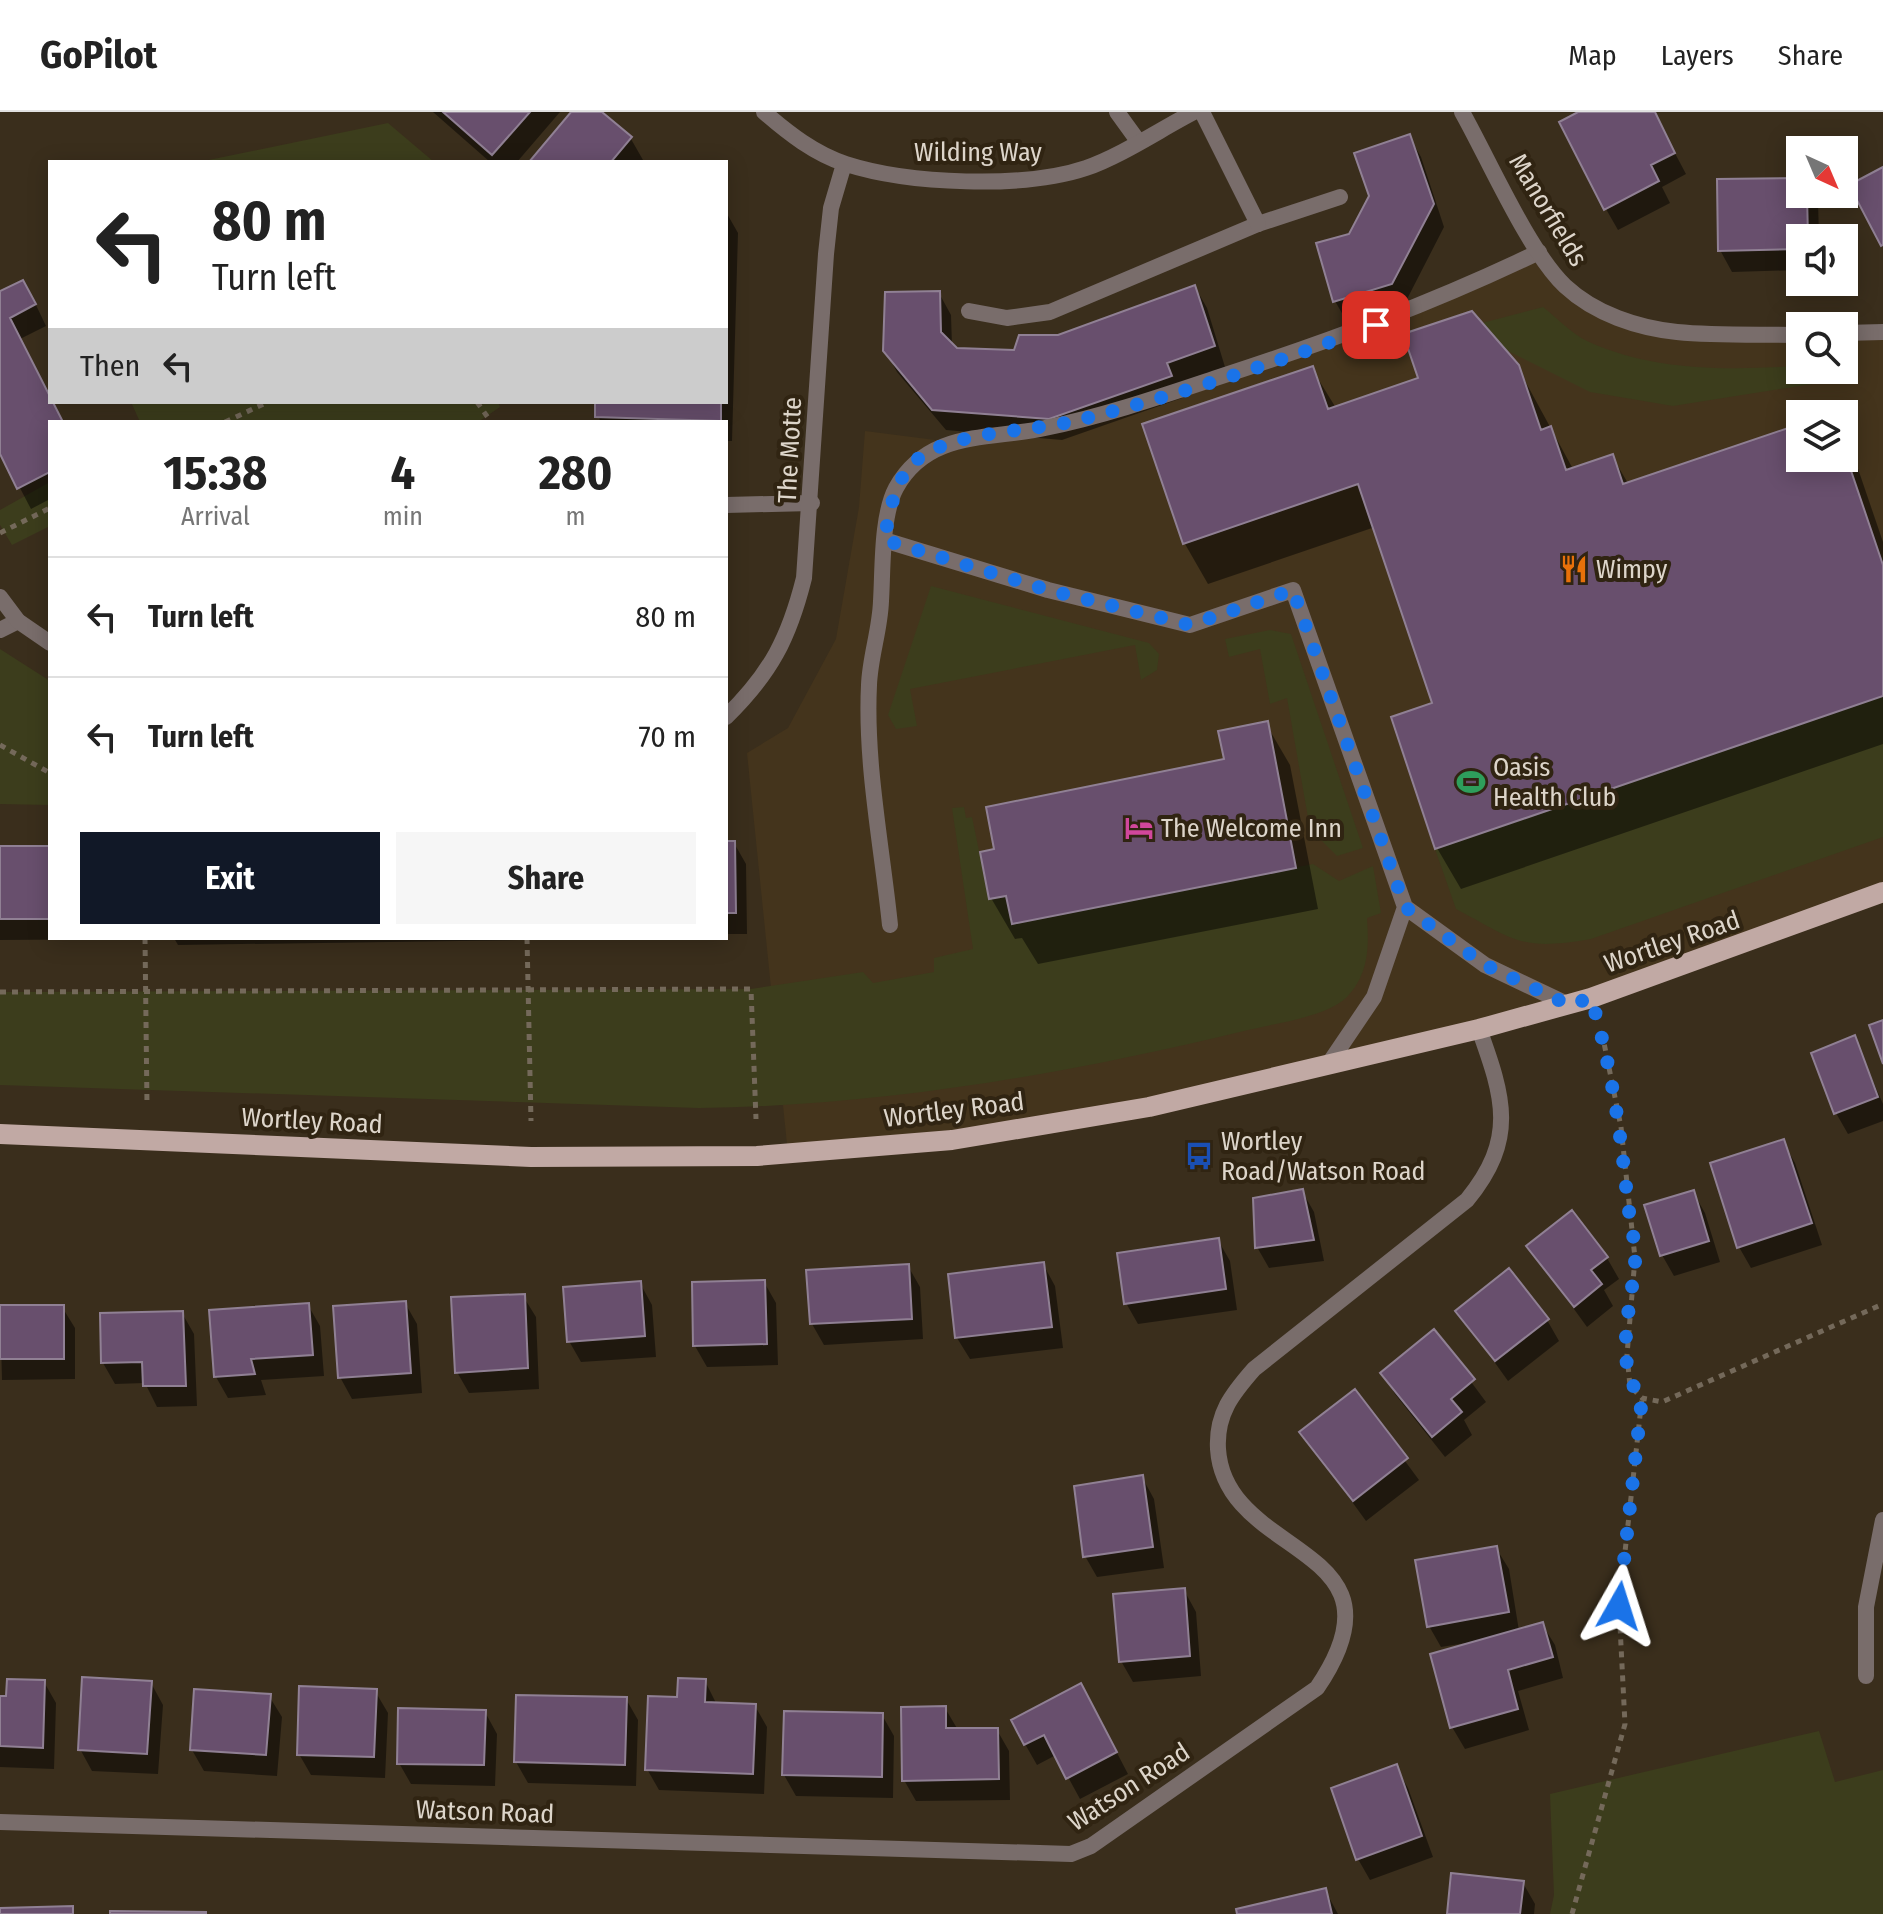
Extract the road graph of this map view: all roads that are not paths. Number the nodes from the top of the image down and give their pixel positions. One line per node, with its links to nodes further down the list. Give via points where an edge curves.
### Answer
1 (764, 112): 7 (street, Wilding Way, via 794,138)
2 (1117, 112): 6 (street)
3 (1194, 112): 6 (street, Wilding Way)
4 (1202, 112): 9 (street)
5 (1462, 112): 10 (street, Manorfields)
6 (1138, 141): 7 (street, Wilding Way, via 1088,168 1036,180 913,178)
7 (844, 164): 15 (street, The Motte, via 831,208 826,254)
8 (1340, 197): 9 (street)
9 (1258, 224): 11 (street, via 1050,312 1007,318)
10 (1539, 252): 14 (street, Manorfields, via 1565,286 1636,325 1678,333); 17 (street, via 1449,296 1352,334 1135,405 1045,428 951,442 917,459 895,490)
11 (969, 311)
12 (1883, 332): 13 (street)
13 (1858, 333)
14 (1786, 335)
15 (812, 503): 16 (street); 22 (street, The Motte, via 804,578 792,626 767,674)
16 (728, 505)
17 (884, 540): 24 (street, via 1048,590 1190,625 1293,590); 25 (street, via 880,630 869,683)
18 (0, 597): 19 (street)
19 (18, 621): 20 (street); 21 (street)
20 (0, 630)
21 (48, 642)
22 (728, 715)
23 (1883, 892): 26 (main road, Wortley Road)
24 (1405, 907): 26 (street, via 1485,965); 28 (street, via 1374,997)
25 (890, 925)
26 (1569, 1005): 27 (main road, Wortley Road)
27 (1479, 1029): 28 (main road, Wortley Road); 32 (street, Watson Road, via 1500,1088 1503,1135 1489,1173 1467,1200 1254,1369 1228,1398 1217,1431 1219,1470 1236,1501 1313,1558 1337,1585 1347,1622 1338,1657 1317,1688 1091,1846 1071,1854)
28 (1328, 1065): 29 (main road, Wortley Road, via 1149,1107 967,1137 757,1156 531,1157)
29 (0, 1134)
30 (1883, 1520): 31 (street, via 1866,1607)
31 (1866, 1676)
32 (0, 1822)

